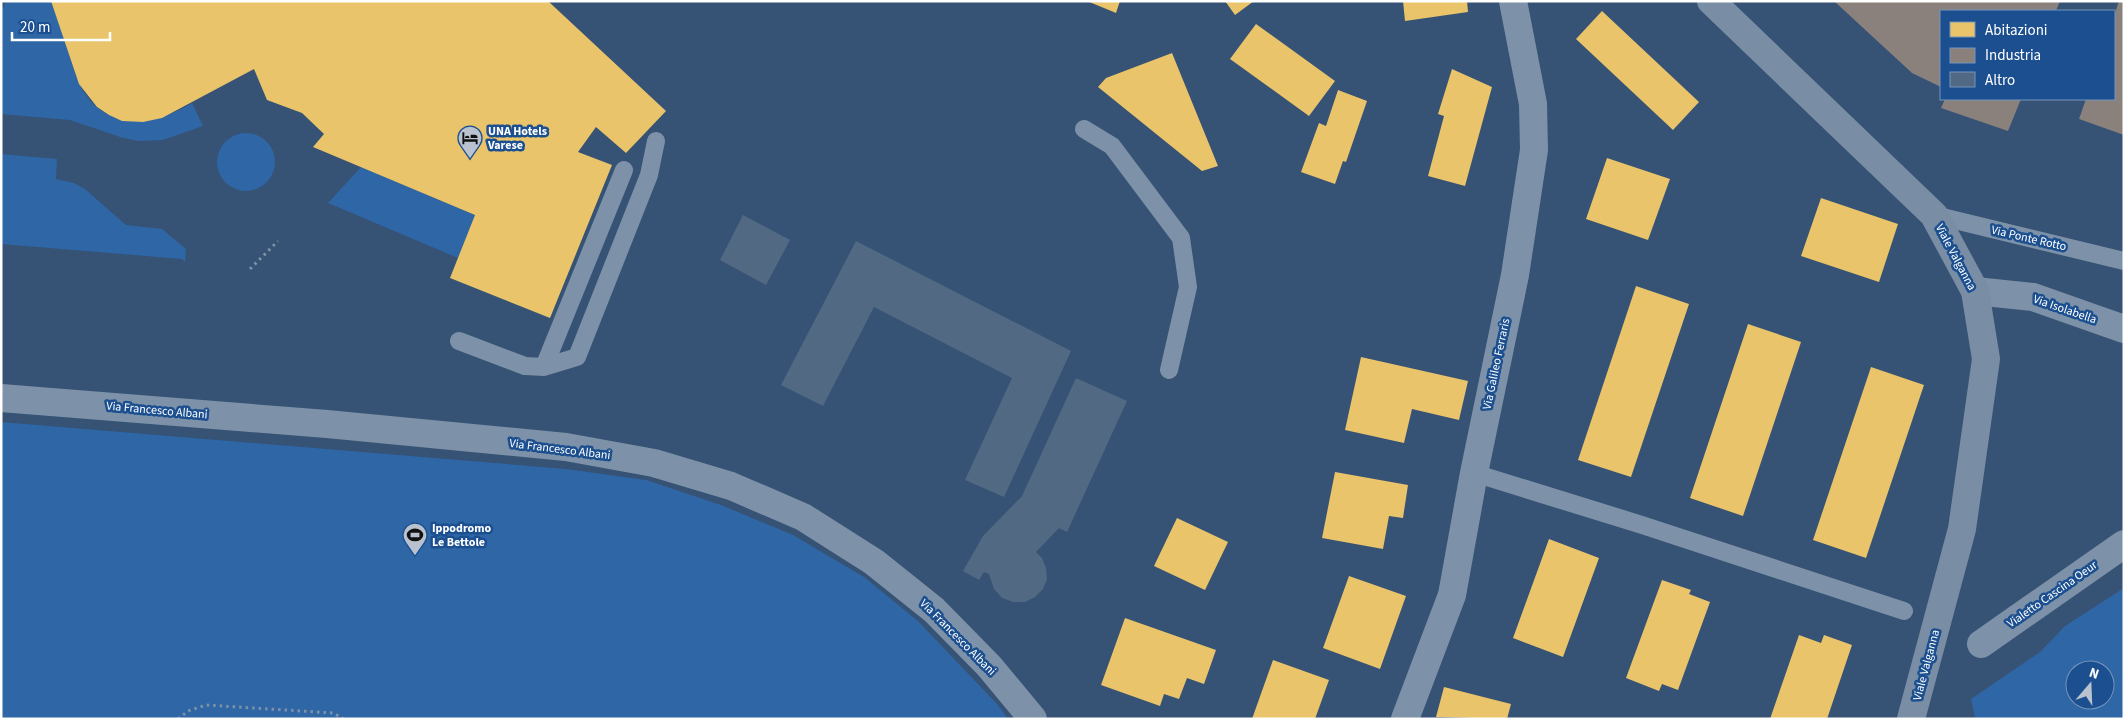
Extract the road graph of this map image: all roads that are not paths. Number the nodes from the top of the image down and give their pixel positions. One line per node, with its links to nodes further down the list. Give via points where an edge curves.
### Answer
1 (1513, 1): 14 (street, Via Galileo Ferraris, via 1533,104 1534,150 1515,275)
2 (1711, 1): 6 (main road, Viale Valganna)
3 (1084, 129): 12 (lane, via 1112,146 1180,238 1188,287)
4 (656, 140): 11 (lane, via 649,175 577,357)
5 (624, 170): 11 (lane)
6 (1934, 215): 7 (lane, Via Ponte Rotto); 8 (main road, Viale Valganna)
7 (2124, 261)
8 (1975, 291): 9 (street, Via Isolabella, via 2033,297); 20 (main road, Viale Valganna, via 1986,359 1962,529)
9 (2124, 330)
10 (459, 341): 11 (lane, via 518,363)
11 (544, 367)
12 (1170, 370)
13 (1, 398): 18 (street, Via Francesco Albani, via 566,447 654,463 731,486 803,517 874,562 934,610 989,666)
14 (1474, 473): 16 (lane); 19 (street, Via Galileo Ferraris, via 1452,595)
15 (2124, 544): 17 (street, Vialetto Cascina Oeur)
16 (1904, 611)
17 (1981, 644)
18 (1033, 719)
19 (1405, 719)
20 (1911, 719)

